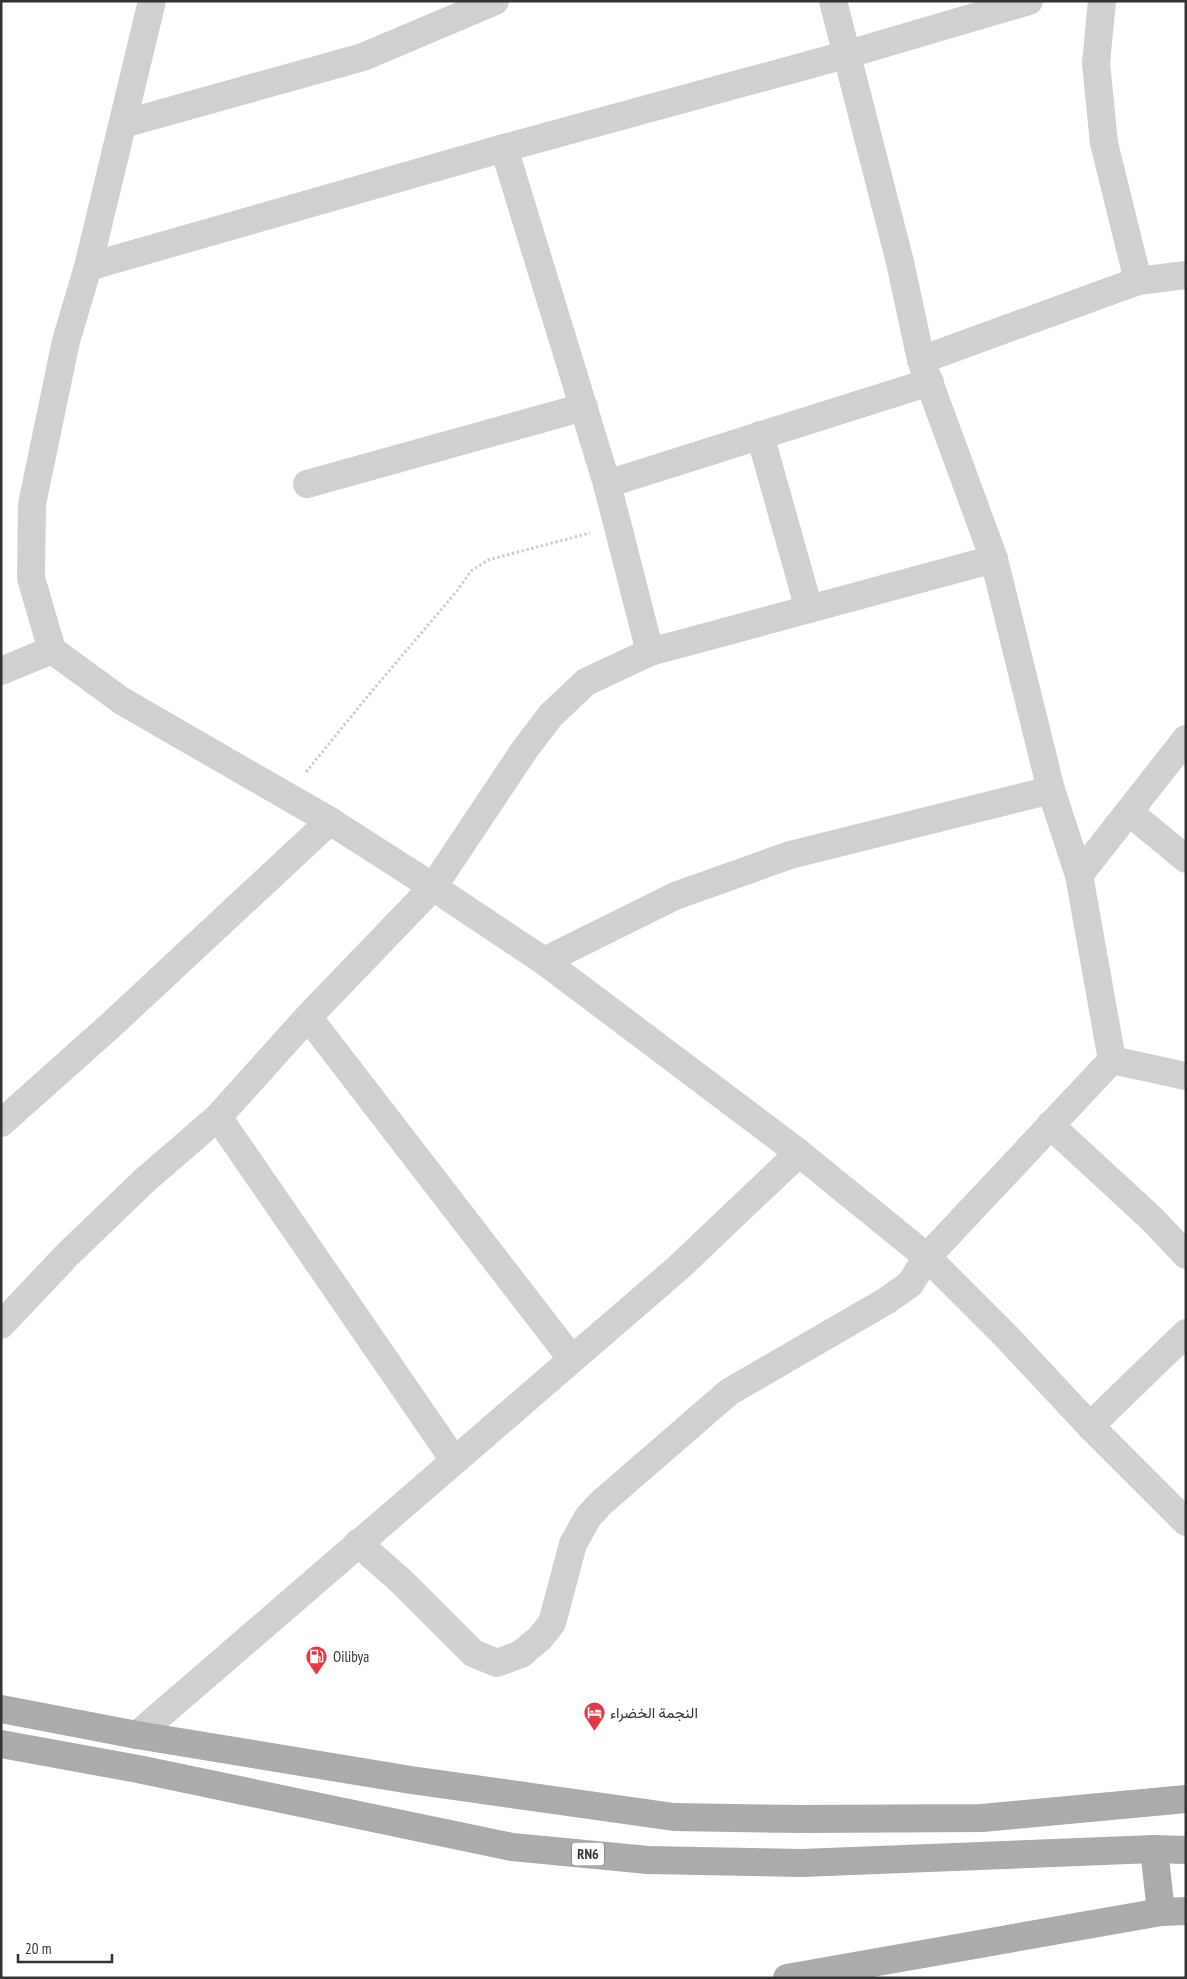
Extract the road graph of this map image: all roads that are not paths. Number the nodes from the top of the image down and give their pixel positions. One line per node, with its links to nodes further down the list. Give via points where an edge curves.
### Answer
1 (152, 1): 7 (street)
2 (494, 1): 7 (street, via 363,58)
3 (833, 1): 6 (street)
4 (1029, 1): 6 (street)
5 (1102, 1): 11 (street, via 1096,63 1104,143)
6 (846, 55): 8 (street); 12 (street)
7 (123, 124): 9 (street)
8 (504, 148): 9 (street); 13 (street)
9 (88, 267): 19 (street, via 66,341 32,504 31,578)
10 (1186, 275): 11 (street)
11 (1138, 281): 12 (street)
12 (925, 371): 14 (street); 17 (street)
13 (584, 407): 15 (street); 16 (street)
14 (760, 435): 16 (street); 18 (street)
15 (307, 484)
16 (607, 484): 20 (street)
17 (994, 560): 18 (street); 23 (street)
18 (809, 609): 20 (street)
19 (52, 650): 21 (street); 25 (street, via 122,701)
20 (650, 652): 28 (street, via 586,682 551,714)
21 (1, 671)
22 (1186, 739): 24 (street)
23 (1051, 790): 27 (street); 29 (street, via 790,856 675,896)
24 (1129, 812): 26 (street); 27 (street)
25 (330, 821): 28 (street); 34 (street)
26 (1186, 859)
27 (1079, 875): 31 (street)
28 (433, 887): 29 (street); 30 (street)
29 (544, 961): 36 (street)
30 (308, 1018): 33 (street); 43 (street)
31 (1112, 1060): 32 (street); 35 (street)
32 (1186, 1076)
33 (218, 1117): 41 (street, via 144,1180 66,1255); 45 (street)
34 (1, 1123)
35 (1050, 1125): 37 (street); 40 (street)
36 (799, 1153): 40 (street); 43 (street, via 678,1268)
37 (1153, 1220): 38 (street); 39 (street)
38 (1186, 1228)
39 (1186, 1255)
40 (927, 1257): 44 (street); 47 (street, via 910,1284 886,1301 729,1392 601,1503 588,1517 573,1544 552,1623 521,1654 497,1663 473,1654)
41 (1, 1325)
42 (1186, 1333): 44 (street)
43 (571, 1358): 45 (street)
44 (1090, 1426): 46 (street)
45 (454, 1460): 47 (street)
46 (1186, 1522)
47 (358, 1543): 49 (street)
48 (1, 1709): 49 (main road)
49 (138, 1735): 51 (main road, via 411,1780 674,1817 982,1818)
50 (1, 1744): 52 (main road, RN6, via 138,1769 512,1847 629,1858 802,1863)
51 (1186, 1799)
52 (1154, 1849): 53 (main road, RN6); 54 (main road)
53 (1186, 1850)
54 (1174, 1912): 55 (main road)
55 (787, 1978)

